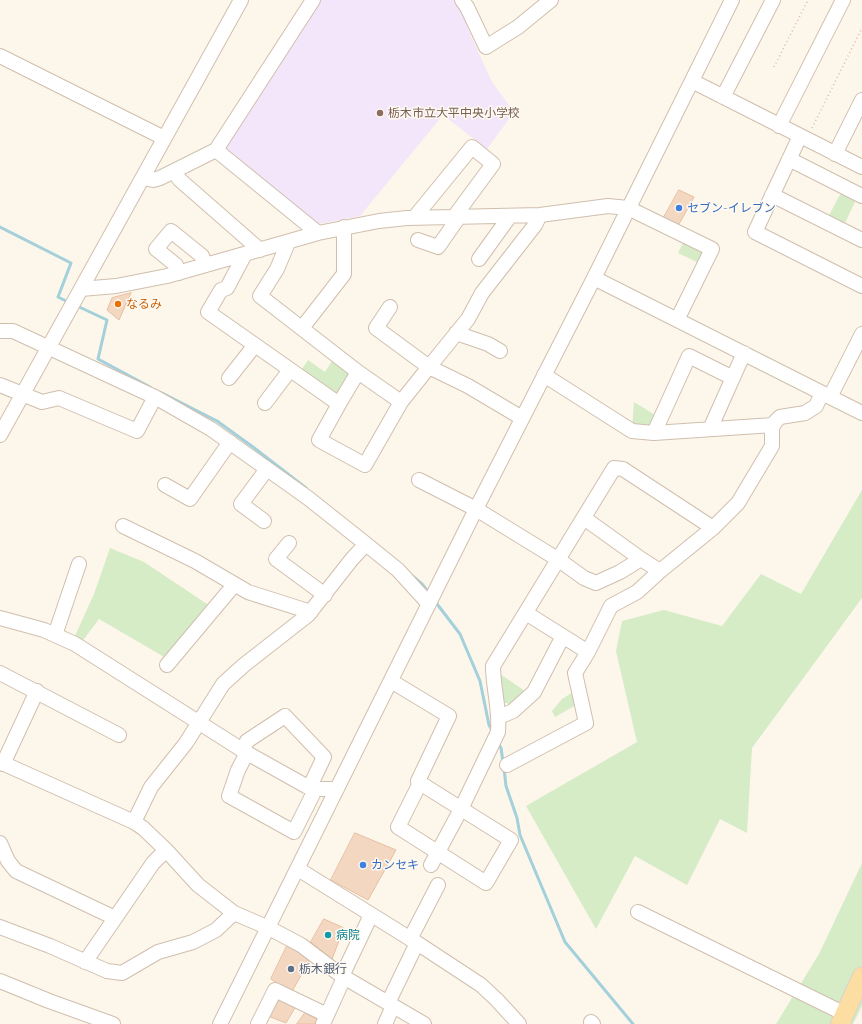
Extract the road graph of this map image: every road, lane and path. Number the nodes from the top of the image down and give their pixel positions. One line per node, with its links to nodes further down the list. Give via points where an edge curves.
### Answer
1 (241, 0): 16 (street)
2 (313, 0): 18 (street)
3 (462, 0): 4 (street, via 486,47 518,27)
4 (551, 0)
5 (732, 0): 12 (street)
6 (773, 0): 13 (street)
7 (808, 0): 11 (path)
8 (843, 0): 15 (street)
9 (862, 28): 17 (path)
10 (0, 56): 16 (street)
11 (774, 67)
12 (692, 81): 13 (street); 26 (street)
13 (724, 97): 15 (street)
14 (862, 100): 19 (street)
15 (779, 126): 17 (street)
16 (164, 138): 23 (street)
17 (803, 138): 19 (street); 20 (street)
18 (216, 150): 22 (street); 32 (street)
19 (835, 154): 21 (street)
20 (789, 159): 24 (street); 25 (street)
21 (862, 168)
22 (174, 172): 23 (street, via 153,180); 36 (street)
23 (143, 178): 43 (street)
24 (772, 195): 34 (street); 42 (street, via 755,232)
25 (862, 196)
26 (628, 208): 27 (street, via 608,206); 41 (street); 45 (street, via 712,249)
27 (540, 215): 28 (street); 48 (street, via 482,293 468,319)
28 (510, 216): 29 (street); 38 (street)
29 (456, 217): 30 (street); 30 (street, via 493,164 472,147); 33 (street, via 438,247)
30 (414, 218): 31 (street)
31 (344, 227): 32 (street); 46 (street, via 344,274)
32 (318, 233): 35 (street)
33 (418, 240)
34 (862, 240)
35 (288, 243): 36 (street); 46 (street, via 260,296)
36 (260, 250): 37 (street)
37 (245, 254): 39 (street); 50 (street, via 227,288 221,290 208,312)
38 (479, 258)
39 (206, 266): 40 (street); 40 (street, via 202,256 171,231 156,249 176,265)
40 (179, 273): 43 (street, via 116,286)
41 (594, 278): 45 (street); 57 (street)
42 (862, 286)
43 (81, 290): 51 (street)
44 (390, 307): 54 (street, via 376,328)
45 (676, 320): 53 (street)
46 (302, 328): 56 (street)
47 (0, 331): 51 (street, via 14,331)
48 (456, 333): 52 (street); 54 (street)
49 (862, 334): 62 (street)
50 (255, 345): 55 (street); 58 (street)
51 (49, 348): 61 (street); 63 (street)
52 (500, 351)
53 (744, 353): 59 (street); 62 (street)
54 (429, 367): 64 (street); 68 (street, via 468,386)
55 (290, 370): 65 (street); 66 (street)
56 (358, 372): 64 (street); 66 (street)
57 (544, 375): 68 (street); 71 (street, via 632,431)
58 (229, 378)
59 (733, 378): 70 (street); 71 (street, via 689,356)
60 (0, 384): 61 (street)
61 (23, 393): 63 (street, via 42,402 59,398 137,430); 72 (street)
62 (826, 395): 67 (street); 69 (street, via 805,413 780,417)
63 (155, 397): 73 (street)
64 (401, 402): 66 (street, via 365,466 319,440)
65 (265, 404)
66 (339, 404)
67 (862, 413)
68 (522, 418): 77 (street)
69 (773, 425): 70 (street); 81 (street, via 772,446 738,503)
70 (710, 429): 71 (street)
71 (654, 433)
72 (0, 435)
73 (230, 442): 74 (street); 76 (street, via 190,499)
74 (267, 469): 79 (street, via 240,504); 83 (street)
75 (419, 480): 77 (street)
76 (165, 485)
77 (476, 509): 85 (street); 90 (street)
78 (584, 518): 81 (street, via 614,468 618,468); 84 (street); 85 (street)
79 (264, 521)
80 (123, 526): 88 (street, via 195,561)
81 (713, 528): 87 (street)
82 (289, 543): 89 (street, via 276,559)
83 (366, 544): 89 (street); 90 (street, via 398,570)
84 (641, 559): 85 (street, via 596,583 584,578); 87 (street)
85 (559, 560): 92 (street)
86 (79, 564): 94 (street)
87 (660, 571): 96 (street, via 637,592 611,606)
88 (234, 585): 91 (street); 97 (street)
89 (325, 595): 91 (street)
90 (429, 604): 99 (street)
91 (311, 612): 102 (street, via 223,684)
92 (526, 613): 95 (street); 101 (street, via 493,666)
93 (0, 618): 94 (street)
94 (55, 635): 102 (street, via 75,644)
95 (563, 636): 96 (street); 101 (street, via 534,692 512,711)
96 (588, 652): 106 (street, via 575,673 586,723)
97 (167, 665)
98 (0, 673): 100 (street)
99 (391, 681): 107 (street, via 449,716 418,781); 109 (street)
100 (37, 691): 103 (street); 105 (street)
101 (499, 717): 110 (street, via 498,732)
102 (199, 724): 104 (street); 111 (street, via 151,787)
103 (120, 735)
104 (245, 752): 108 (street); 108 (street, via 247,741 285,716 324,757 313,780); 108 (street, via 229,796 294,832 313,794)
105 (2, 763): 111 (street)
106 (507, 766)
107 (420, 783): 110 (street); 114 (street, via 398,827)
108 (313, 789): 109 (street)
109 (337, 789): 116 (street)
110 (461, 809): 114 (street); 114 (street, via 510,840 486,883)
111 (134, 822): 113 (street)
112 (0, 844): 121 (street, via 16,871)
113 (166, 850): 119 (street, via 198,885); 121 (street, via 153,863)
114 (438, 852): 115 (street)
115 (431, 865)
116 (298, 869): 120 (street); 123 (street)
117 (438, 885): 124 (street)
118 (638, 912): 131 (street)
119 (234, 913): 123 (street); 125 (street, via 216,930 193,942 158,952 122,973 107,971)
120 (371, 915): 124 (street); 126 (street)
121 (114, 918): 125 (street)
122 (0, 927): 125 (street)
123 (269, 928): 126 (street, via 301,945); 133 (street)
124 (414, 941): 129 (street); 137 (street, via 481,985)
125 (85, 962)
126 (342, 976): 129 (street); 130 (street, via 342,982)
127 (862, 976): 131 (main road)
128 (0, 981): 132 (street)
129 (391, 1004): 135 (street); 136 (street)
130 (325, 1019): 134 (street, via 275,990)
131 (842, 1019)
132 (113, 1024)
133 (220, 1024)
134 (258, 1024)
135 (385, 1024)
136 (424, 1024)
137 (519, 1024)

